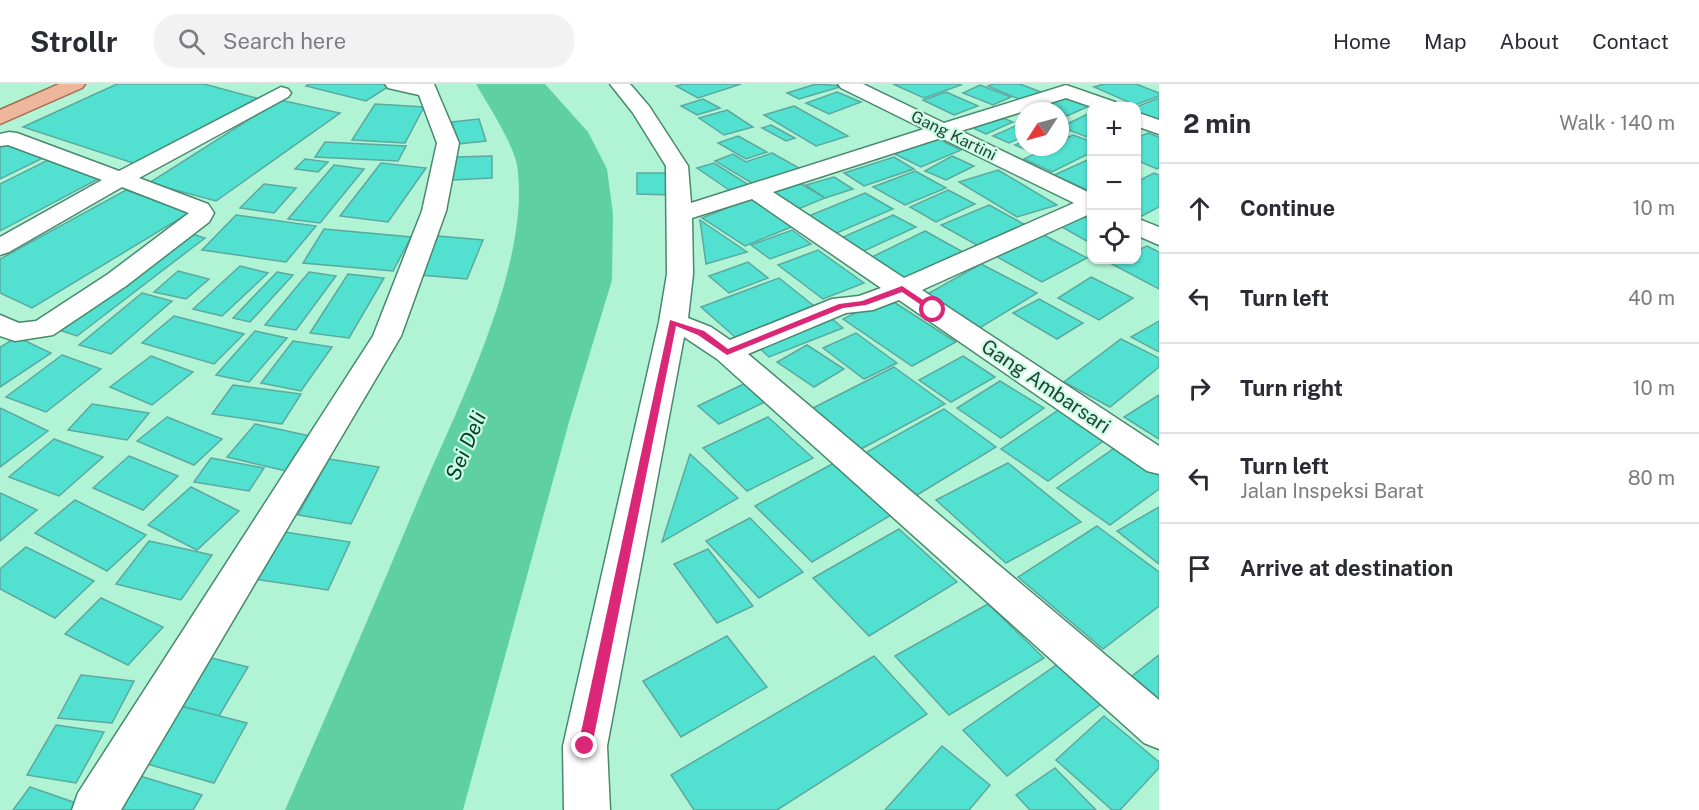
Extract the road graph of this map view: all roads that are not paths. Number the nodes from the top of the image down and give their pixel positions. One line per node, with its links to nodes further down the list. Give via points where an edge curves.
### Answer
1 (41, 84): 9 (main road)
2 (75, 84): 11 (main road)
3 (620, 84): 20 (street, via 642,110 677,166)
4 (848, 84): 14 (street, Gang Kartini)
5 (1036, 84): 7 (street)
6 (415, 86): 30 (street, via 448,143 434,211 387,336)
7 (1076, 87): 10 (street); 14 (street)
8 (281, 93): 16 (street)
9 (0, 100)
10 (1101, 102)
11 (0, 118)
12 (1141, 120): 13 (street)
13 (1159, 128)
14 (942, 129): 17 (street); 18 (street, Gang Kartini)
15 (0, 140): 16 (street, via 9,138)
16 (120, 179): 23 (street); 26 (street, via 202,213 117,280 43,329 15,332)
17 (756, 190): 20 (street); 24 (street, Gang Ambarsari)
18 (1087, 201)
19 (1087, 205): 24 (street)
20 (680, 214): 25 (street, via 680,274)
21 (1141, 227): 22 (street)
22 (1159, 237)
23 (0, 247)
24 (902, 289): 27 (street, via 863,304 842,305); 28 (street, Gang Ambarsari)
25 (673, 322): 27 (street, via 701,333); 31 (street, via 585,746)
26 (0, 324)
27 (727, 352): 29 (street)
28 (1159, 462)
29 (1159, 728)
30 (95, 810)
31 (587, 810)

